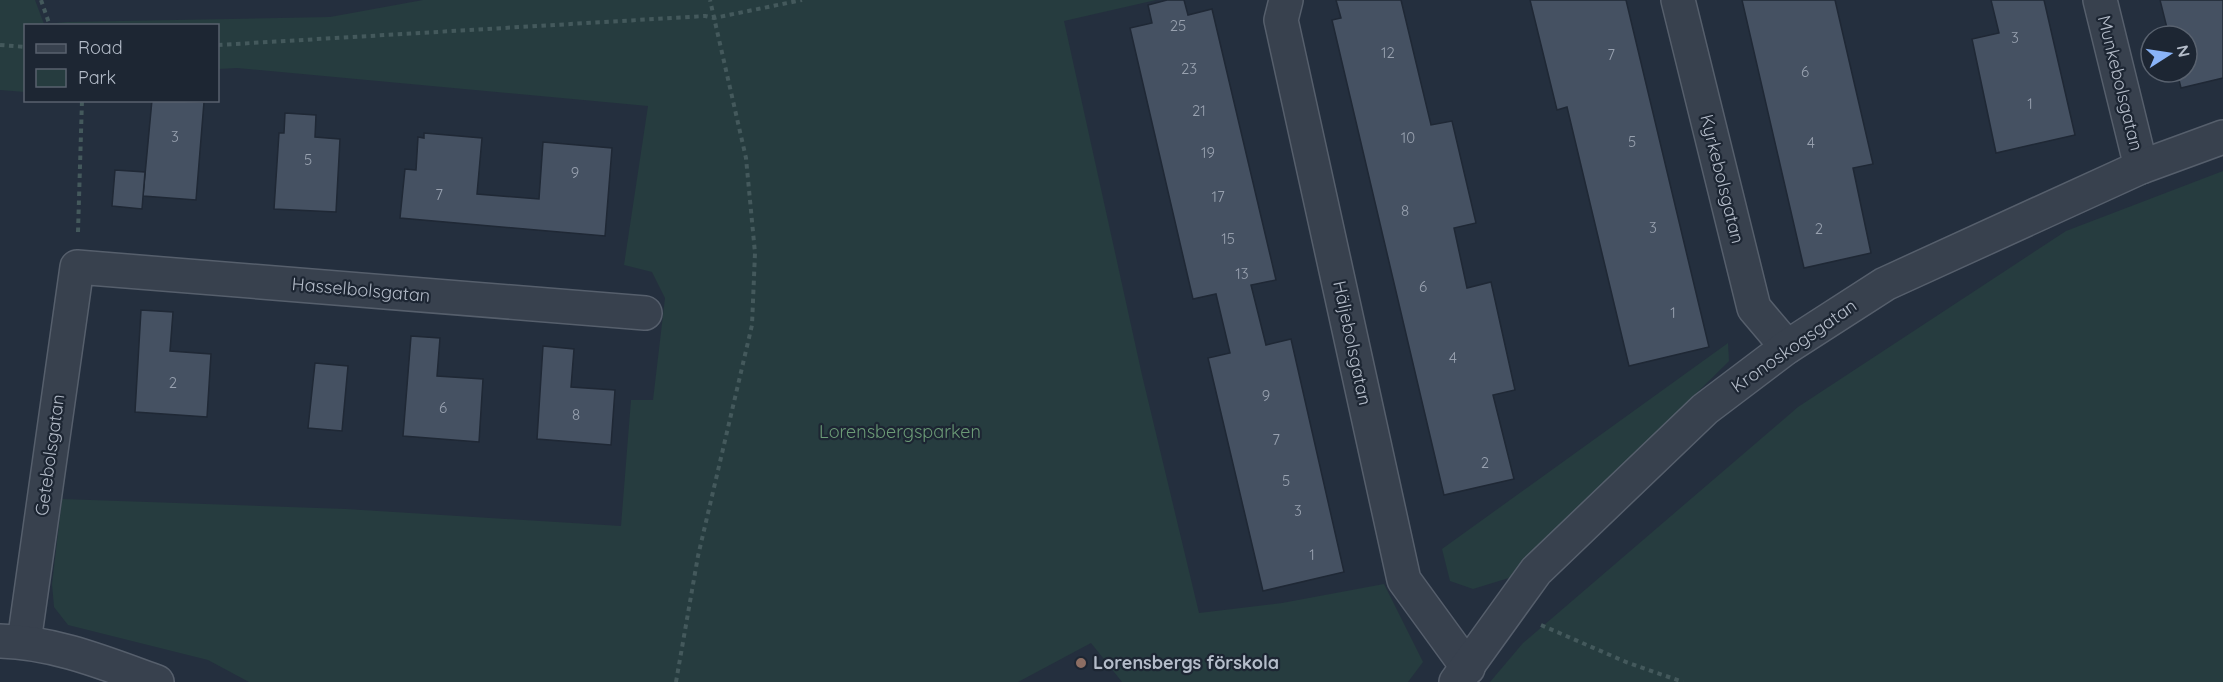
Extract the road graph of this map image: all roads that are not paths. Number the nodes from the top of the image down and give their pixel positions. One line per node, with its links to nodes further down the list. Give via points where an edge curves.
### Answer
1 (1286, 0): 10 (street, Häljebolsgatan, via 1281,20 1404,580)
2 (1678, 0): 8 (street, Kyrkebolsgatan, via 1754,308)
3 (2100, 0): 5 (street, Munkebolsgatan)
4 (2223, 137): 5 (street, Kronoskogsgatan)
5 (2141, 167): 8 (street, Kronoskogsgatan, via 1884,284)
6 (77, 267): 7 (street, Hasselbolsgatan); 9 (street, Getebolsgatan)
7 (645, 313)
8 (1787, 347): 10 (street, Kronoskogsgatan, via 1705,409 1536,572)
9 (12, 641): 11 (street, via 98,661)
10 (1462, 675)
11 (157, 682)

